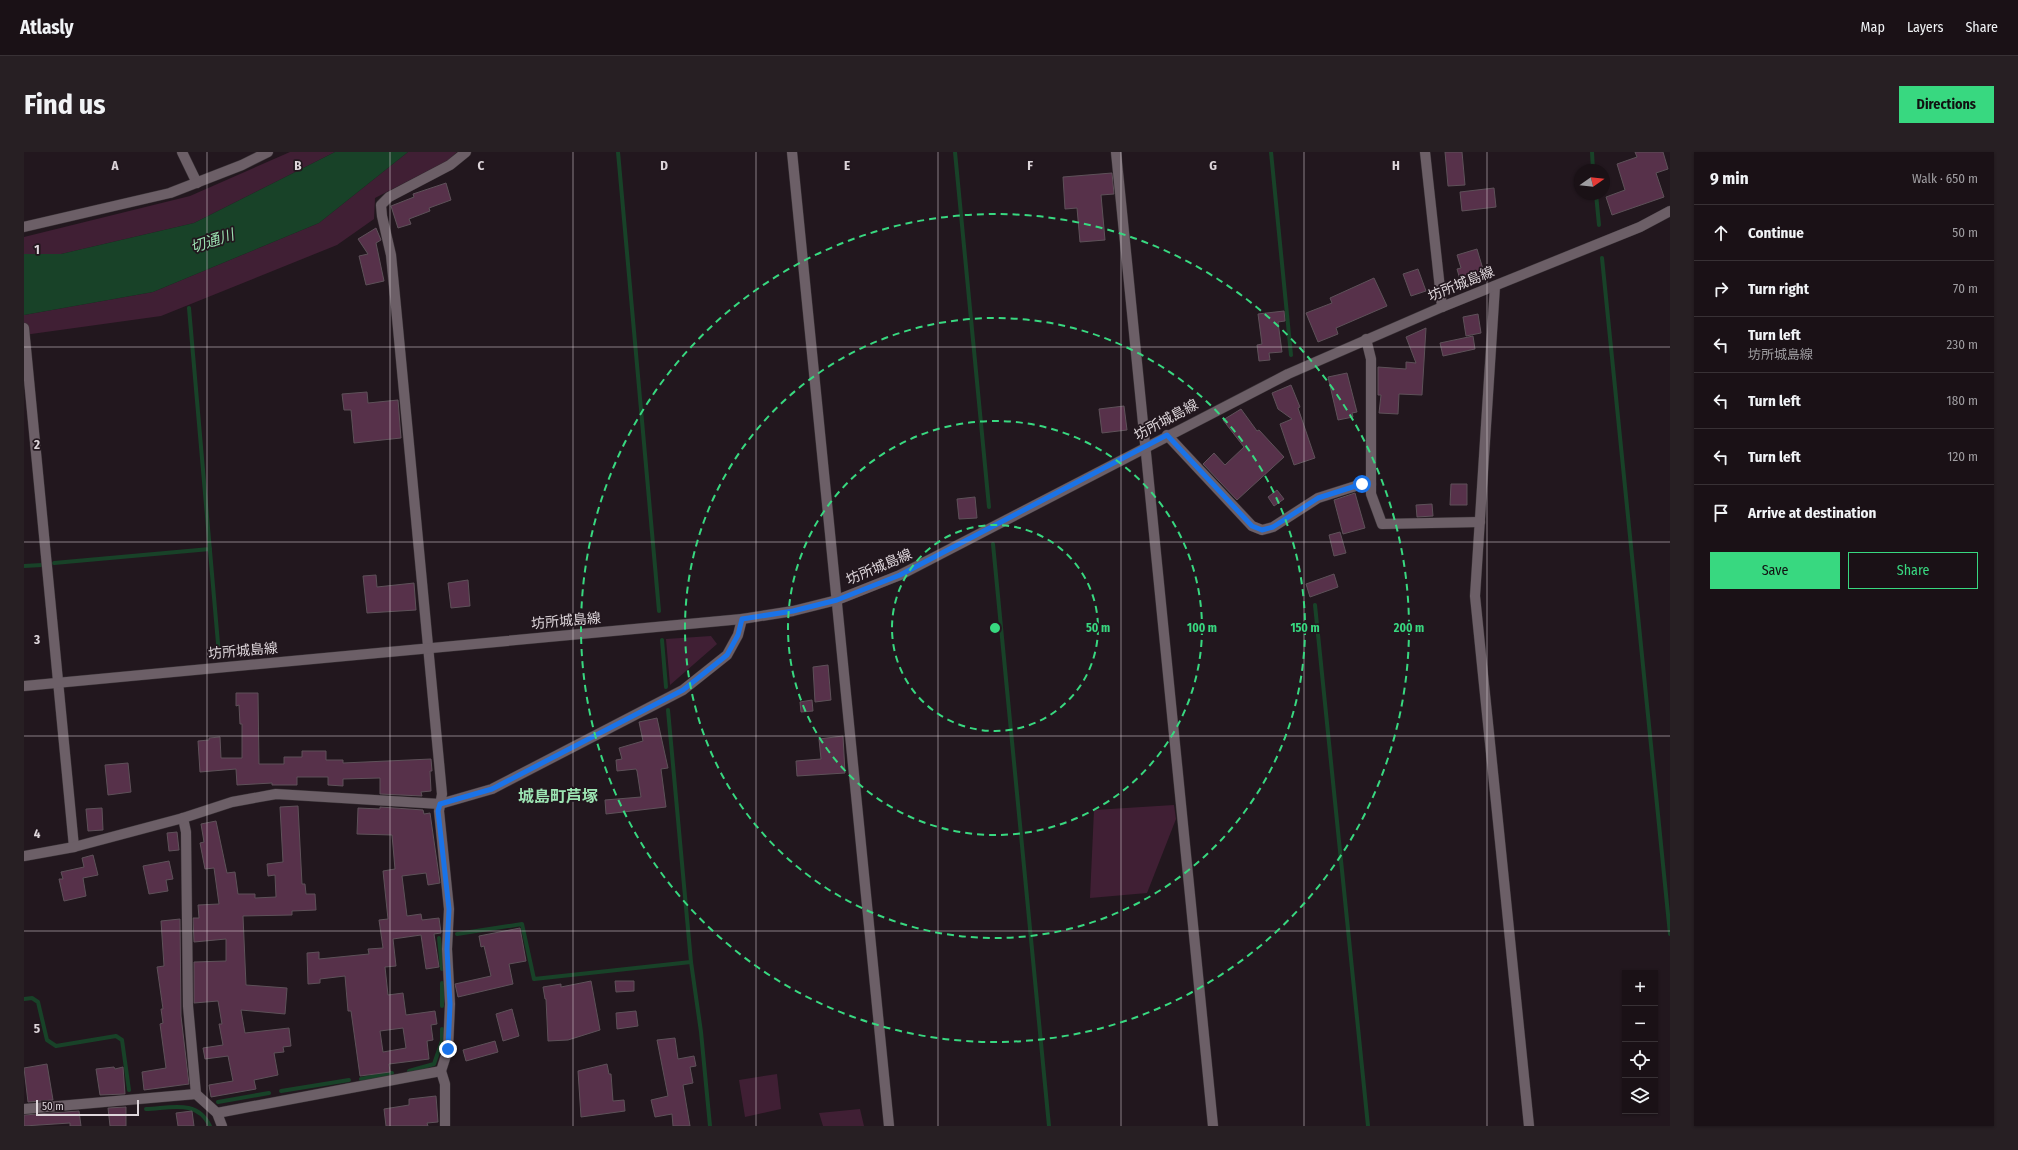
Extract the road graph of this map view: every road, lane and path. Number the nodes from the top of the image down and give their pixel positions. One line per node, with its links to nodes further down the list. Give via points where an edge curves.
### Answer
1 (182, 152): 7 (street)
2 (268, 152): 7 (street)
3 (466, 152): 20 (street, via 450,165 389,197 381,205 391,255)
4 (792, 152): 18 (street)
5 (1116, 152): 15 (street)
6 (1425, 152): 11 (street)
7 (197, 183): 9 (street, via 170,193)
8 (1670, 211): 10 (street, 坊所城島線, via 1640,227)
9 (24, 227)
10 (1495, 286): 11 (street, 坊所城島線); 17 (street)
11 (1442, 307): 13 (street, 坊所城島線)
12 (24, 328): 21 (street)
13 (1366, 339): 14 (street, 坊所城島線, via 1288,374); 16 (street, via 1371,359)
14 (1167, 435): 15 (street, 坊所城島線); 16 (street, via 1252,526 1262,530 1273,527 1318,498 1362,484)
15 (1144, 448): 18 (street, 坊所城島線, via 900,575); 34 (street)
16 (1371, 484): 17 (street, via 1371,494 1382,524)
17 (1480, 522): 35 (street, via 1475,596)
18 (837, 600): 19 (street, 坊所城島線, via 793,611); 33 (street)
19 (742, 619): 20 (street, 坊所城島線); 23 (street, via 738,635 727,655 683,690 492,789)
20 (428, 648): 21 (street, 坊所城島線); 23 (street, via 442,794)
21 (59, 683): 22 (street, 坊所城島線); 25 (street)
22 (24, 686)
23 (440, 804): 24 (street, via 276,794 232,802); 27 (street, via 438,811 449,909 447,949 450,1004 448,1049)
24 (184, 818): 25 (street); 28 (street, via 188,1006)
25 (74, 847): 26 (street)
26 (24, 856)
27 (441, 1071): 30 (street); 32 (street, via 445,1084)
28 (196, 1094): 29 (street); 30 (street)
29 (24, 1109)
30 (217, 1113): 31 (street)
31 (222, 1126)
32 (445, 1126)
33 (889, 1126)
34 (1213, 1126)
35 (1529, 1126)

